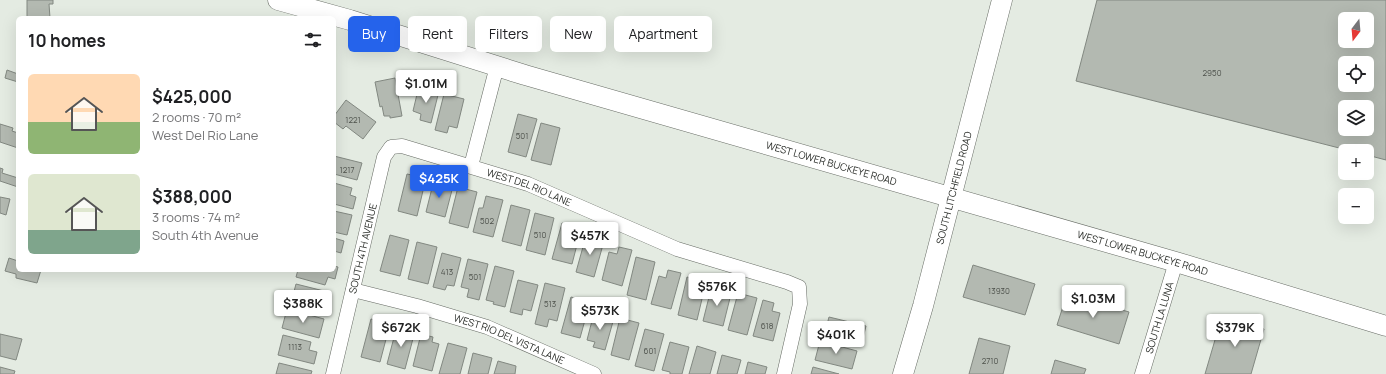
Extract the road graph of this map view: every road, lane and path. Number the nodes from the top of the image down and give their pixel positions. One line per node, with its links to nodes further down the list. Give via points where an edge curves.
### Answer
1 (278, 0): 3 (main road, WEST LOWER BUCKEYE ROAD)
2 (1002, 0): 8 (main road, SOUTH LITCHFIELD ROAD)
3 (336, 16)
4 (336, 16): 5 (main road, WEST LOWER BUCKEYE ROAD)
5 (497, 66): 7 (street); 8 (main road, WEST LOWER BUCKEYE ROAD)
6 (391, 147): 7 (street, WEST DEL RIO LANE, via 402,146); 10 (street, SOUTH 4TH AVENUE, via 384,158)
7 (472, 166): 14 (street, WEST DEL RIO LANE, via 528,184 677,250 799,287 800,304)
8 (951, 198): 9 (main road, WEST LOWER BUCKEYE ROAD); 15 (main road, SOUTH LITCHFIELD ROAD)
9 (1176, 262): 11 (main road, WEST LOWER BUCKEYE ROAD); 16 (street, SOUTH LA LUNA)
10 (353, 290): 12 (street, SOUTH 4TH AVENUE); 13 (street, WEST RIO DEL VISTA LANE, via 487,327)
11 (1386, 326)
12 (333, 374)
13 (594, 374)
14 (784, 374)
15 (903, 374)
16 (1142, 374)

